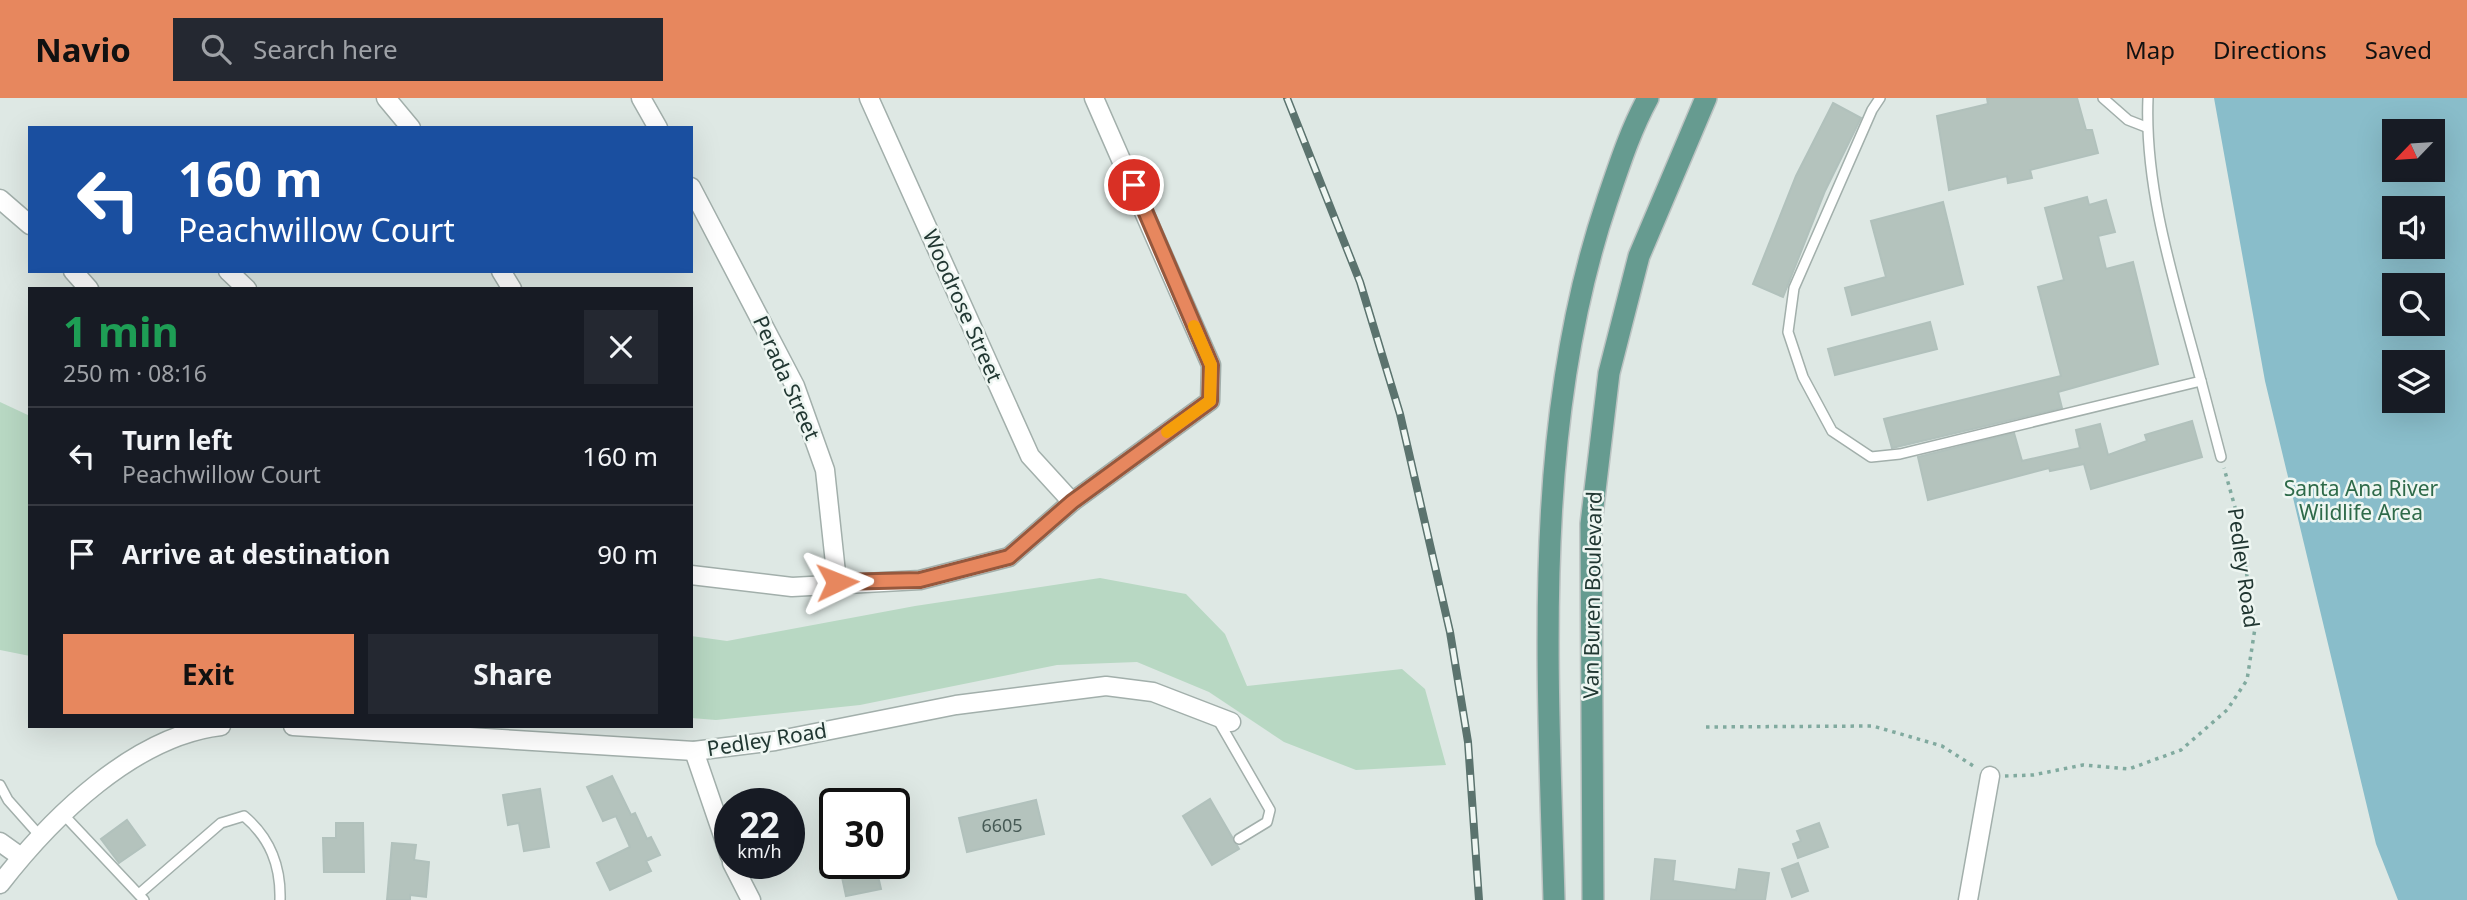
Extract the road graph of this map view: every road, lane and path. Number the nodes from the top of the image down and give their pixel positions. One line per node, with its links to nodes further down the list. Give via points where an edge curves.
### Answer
1 (386, 98): 10 (street)
2 (641, 98): 11 (street)
3 (869, 98): 22 (street, Woodrose Street, via 1030,456)
4 (1094, 98): 22 (street, via 1211,365 1210,401)
5 (1648, 98): 43 (main road, Van Buren Boulevard, via 1633,127 1593,244 1563,380 1549,532)
6 (1706, 98): 44 (main road, Van Buren Boulevard, via 1639,256 1609,373 1591,524)
7 (1880, 98): 20 (lane, via 1794,288 1788,332 1803,377 1832,431 1871,457 1900,454)
8 (2103, 98): 12 (lane, via 2128,120)
9 (2148, 98): 12 (lane)
10 (409, 126)
11 (657, 126)
12 (2146, 127): 20 (lane, via 2162,229)
13 (693, 191): 24 (street, Perada Street, via 795,386 825,470)
14 (0, 200): 15 (street)
15 (28, 223)
16 (75, 273): 18 (street)
17 (230, 273): 19 (street)
18 (87, 287)
19 (245, 287)
20 (2201, 381): 21 (lane)
21 (2221, 457): 30 (path, Pedley Road, via 2238,519 2255,628 2247,680 2227,709 2181,750 2129,768 2083,765 2033,775)
22 (1072, 502): 24 (street, via 1009,557 920,580)
23 (693, 575): 24 (street, via 792,587)
24 (837, 582)
25 (1223, 719): 29 (street, Pedley Road, via 1153,692 1106,686 956,705 775,741); 35 (lane, via 1270,810 1267,822)
26 (1706, 727): 30 (path, via 1873,726 1942,746)
27 (206, 728): 33 (street, via 157,746 98,783)
28 (325, 728): 29 (street, Pedley Road)
29 (694, 751): 32 (street)
30 (1990, 776): 45 (street)
31 (0, 785): 34 (lane)
32 (714, 809)
33 (62, 813): 34 (street); 40 (lane)
34 (40, 836): 37 (street)
35 (1239, 839)
36 (0, 842): 37 (street)
37 (21, 857): 39 (street)
38 (740, 879): 42 (street)
39 (0, 884)
40 (142, 897): 41 (lane, via 221,823 244,816 263,832 274,852)
41 (280, 900)
42 (751, 900)
43 (1554, 900)
44 (1593, 900)
45 (1968, 900)

